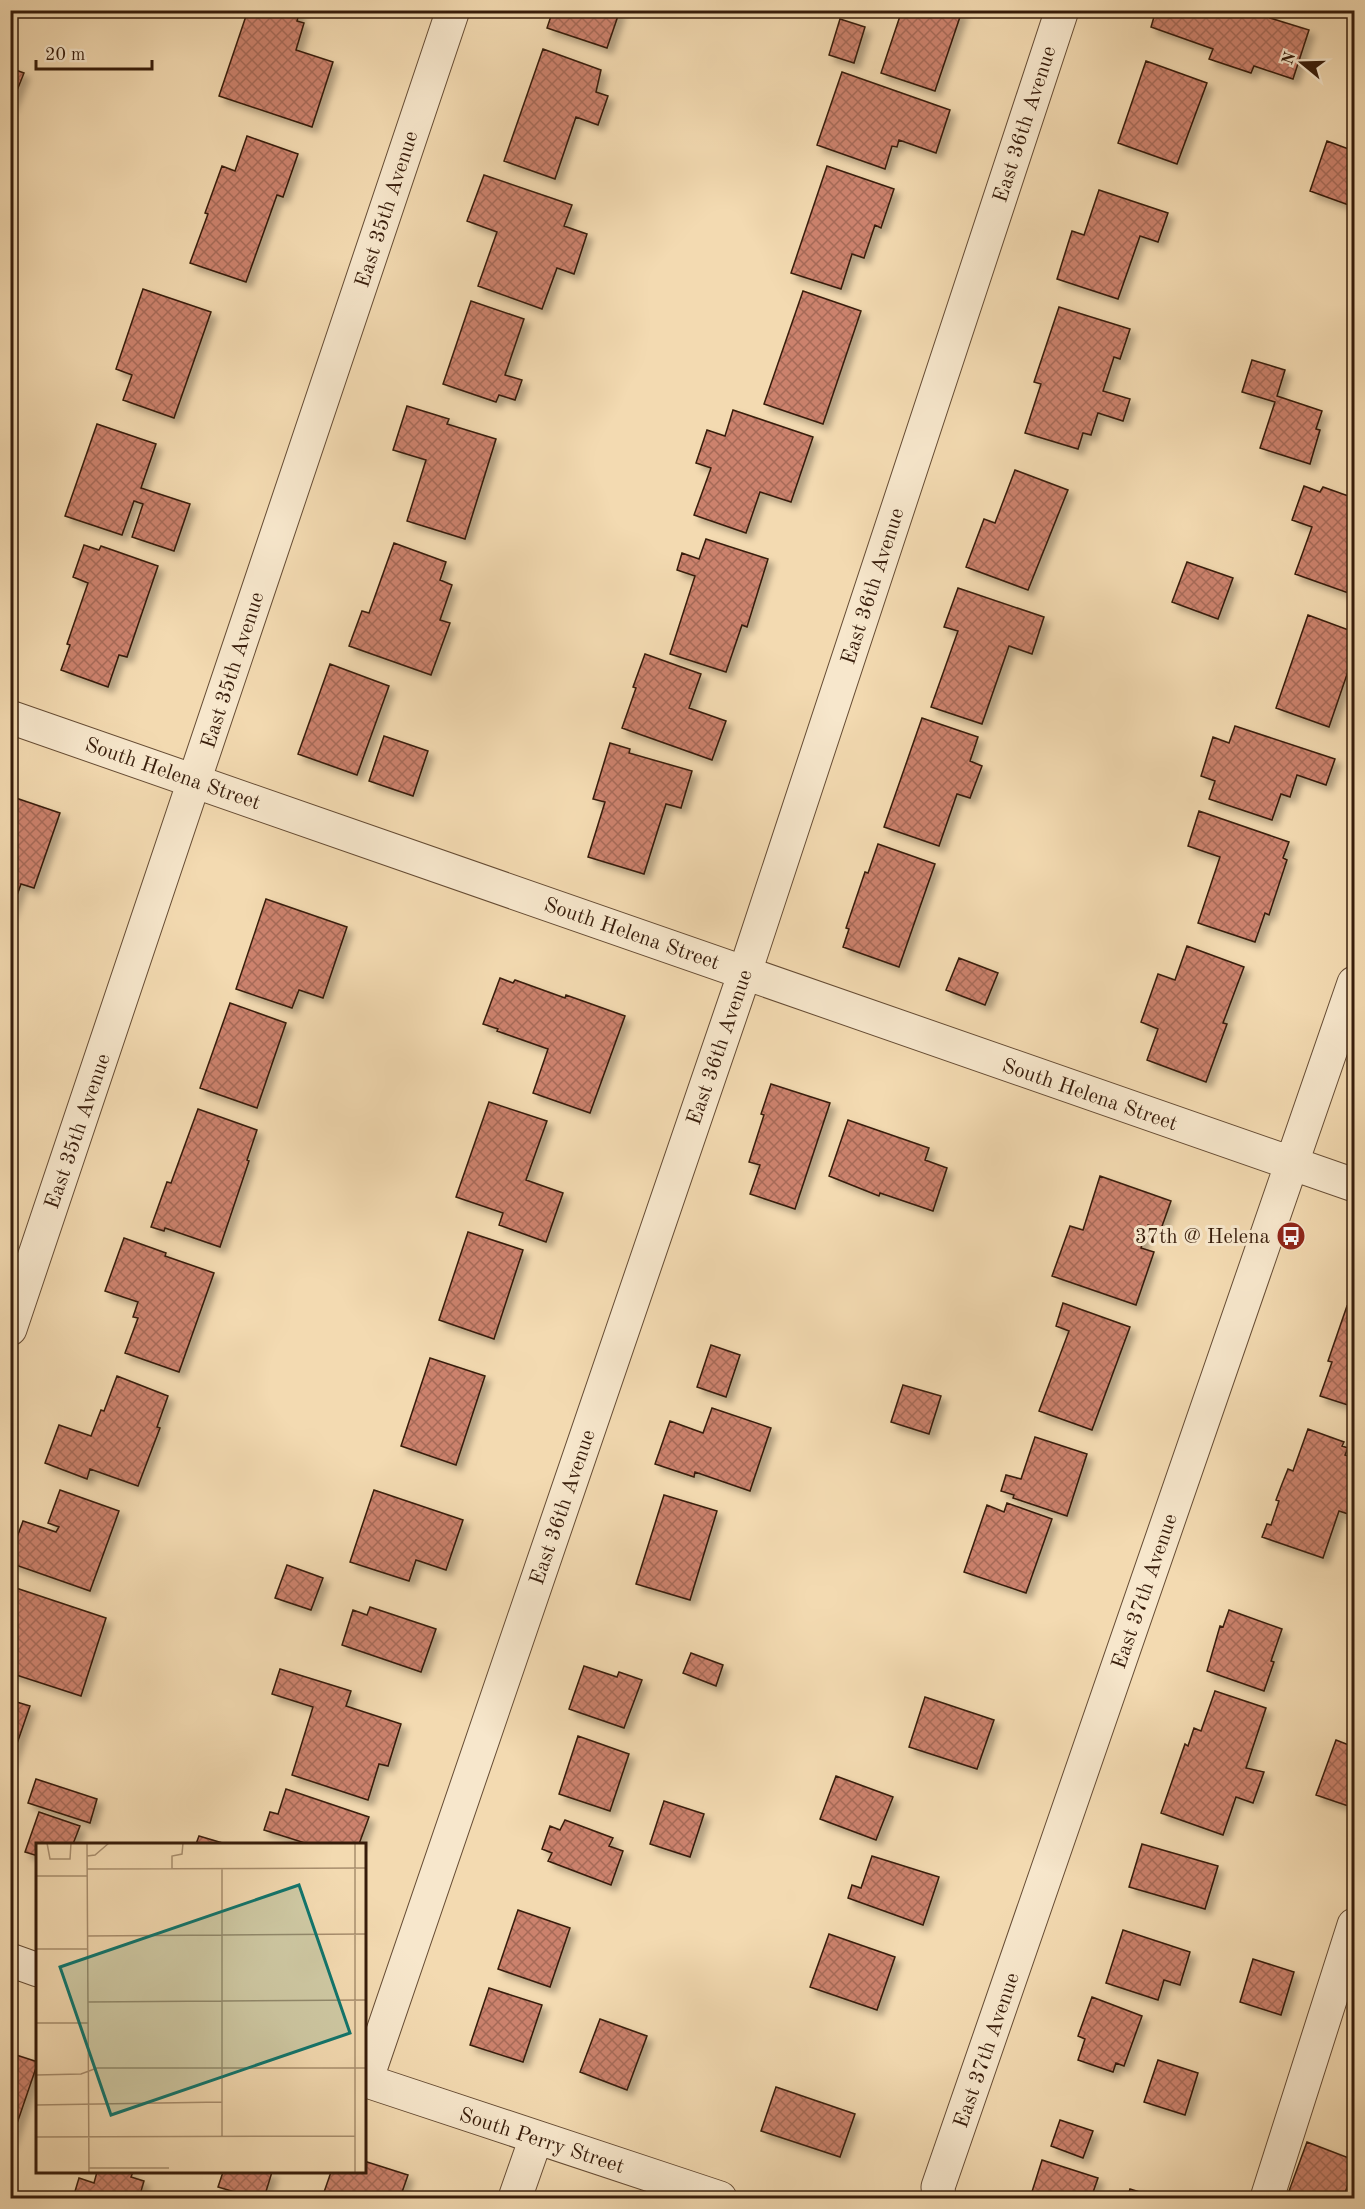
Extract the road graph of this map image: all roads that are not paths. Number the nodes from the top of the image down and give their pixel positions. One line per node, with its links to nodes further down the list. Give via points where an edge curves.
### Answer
1 (453, 10): 4 (street, East 35th Avenue)
2 (1062, 10): 5 (street, East 36th Avenue)
3 (10, 717): 4 (street, South Helena Street)
4 (196, 780): 5 (street, South Helena Street); 9 (street, East 35th Avenue)
5 (745, 972): 7 (street, South Helena Street); 13 (street, East 36th Avenue)
6 (1354, 983): 7 (street, East 37th Avenue)
7 (1292, 1165): 8 (street, South Helena Street); 18 (street, East 37th Avenue, via 938,2187)
8 (1354, 1185)
9 (10, 1329)
10 (1354, 1925): 19 (street)
11 (10, 1960): 12 (street)
12 (36, 1969)
13 (366, 2077)
14 (366, 2080): 15 (street, South Perry Street)
15 (536, 2138): 16 (street); 17 (street, South Perry Street)
16 (515, 2199)
17 (720, 2199)
18 (939, 2199)
19 (1267, 2199)

